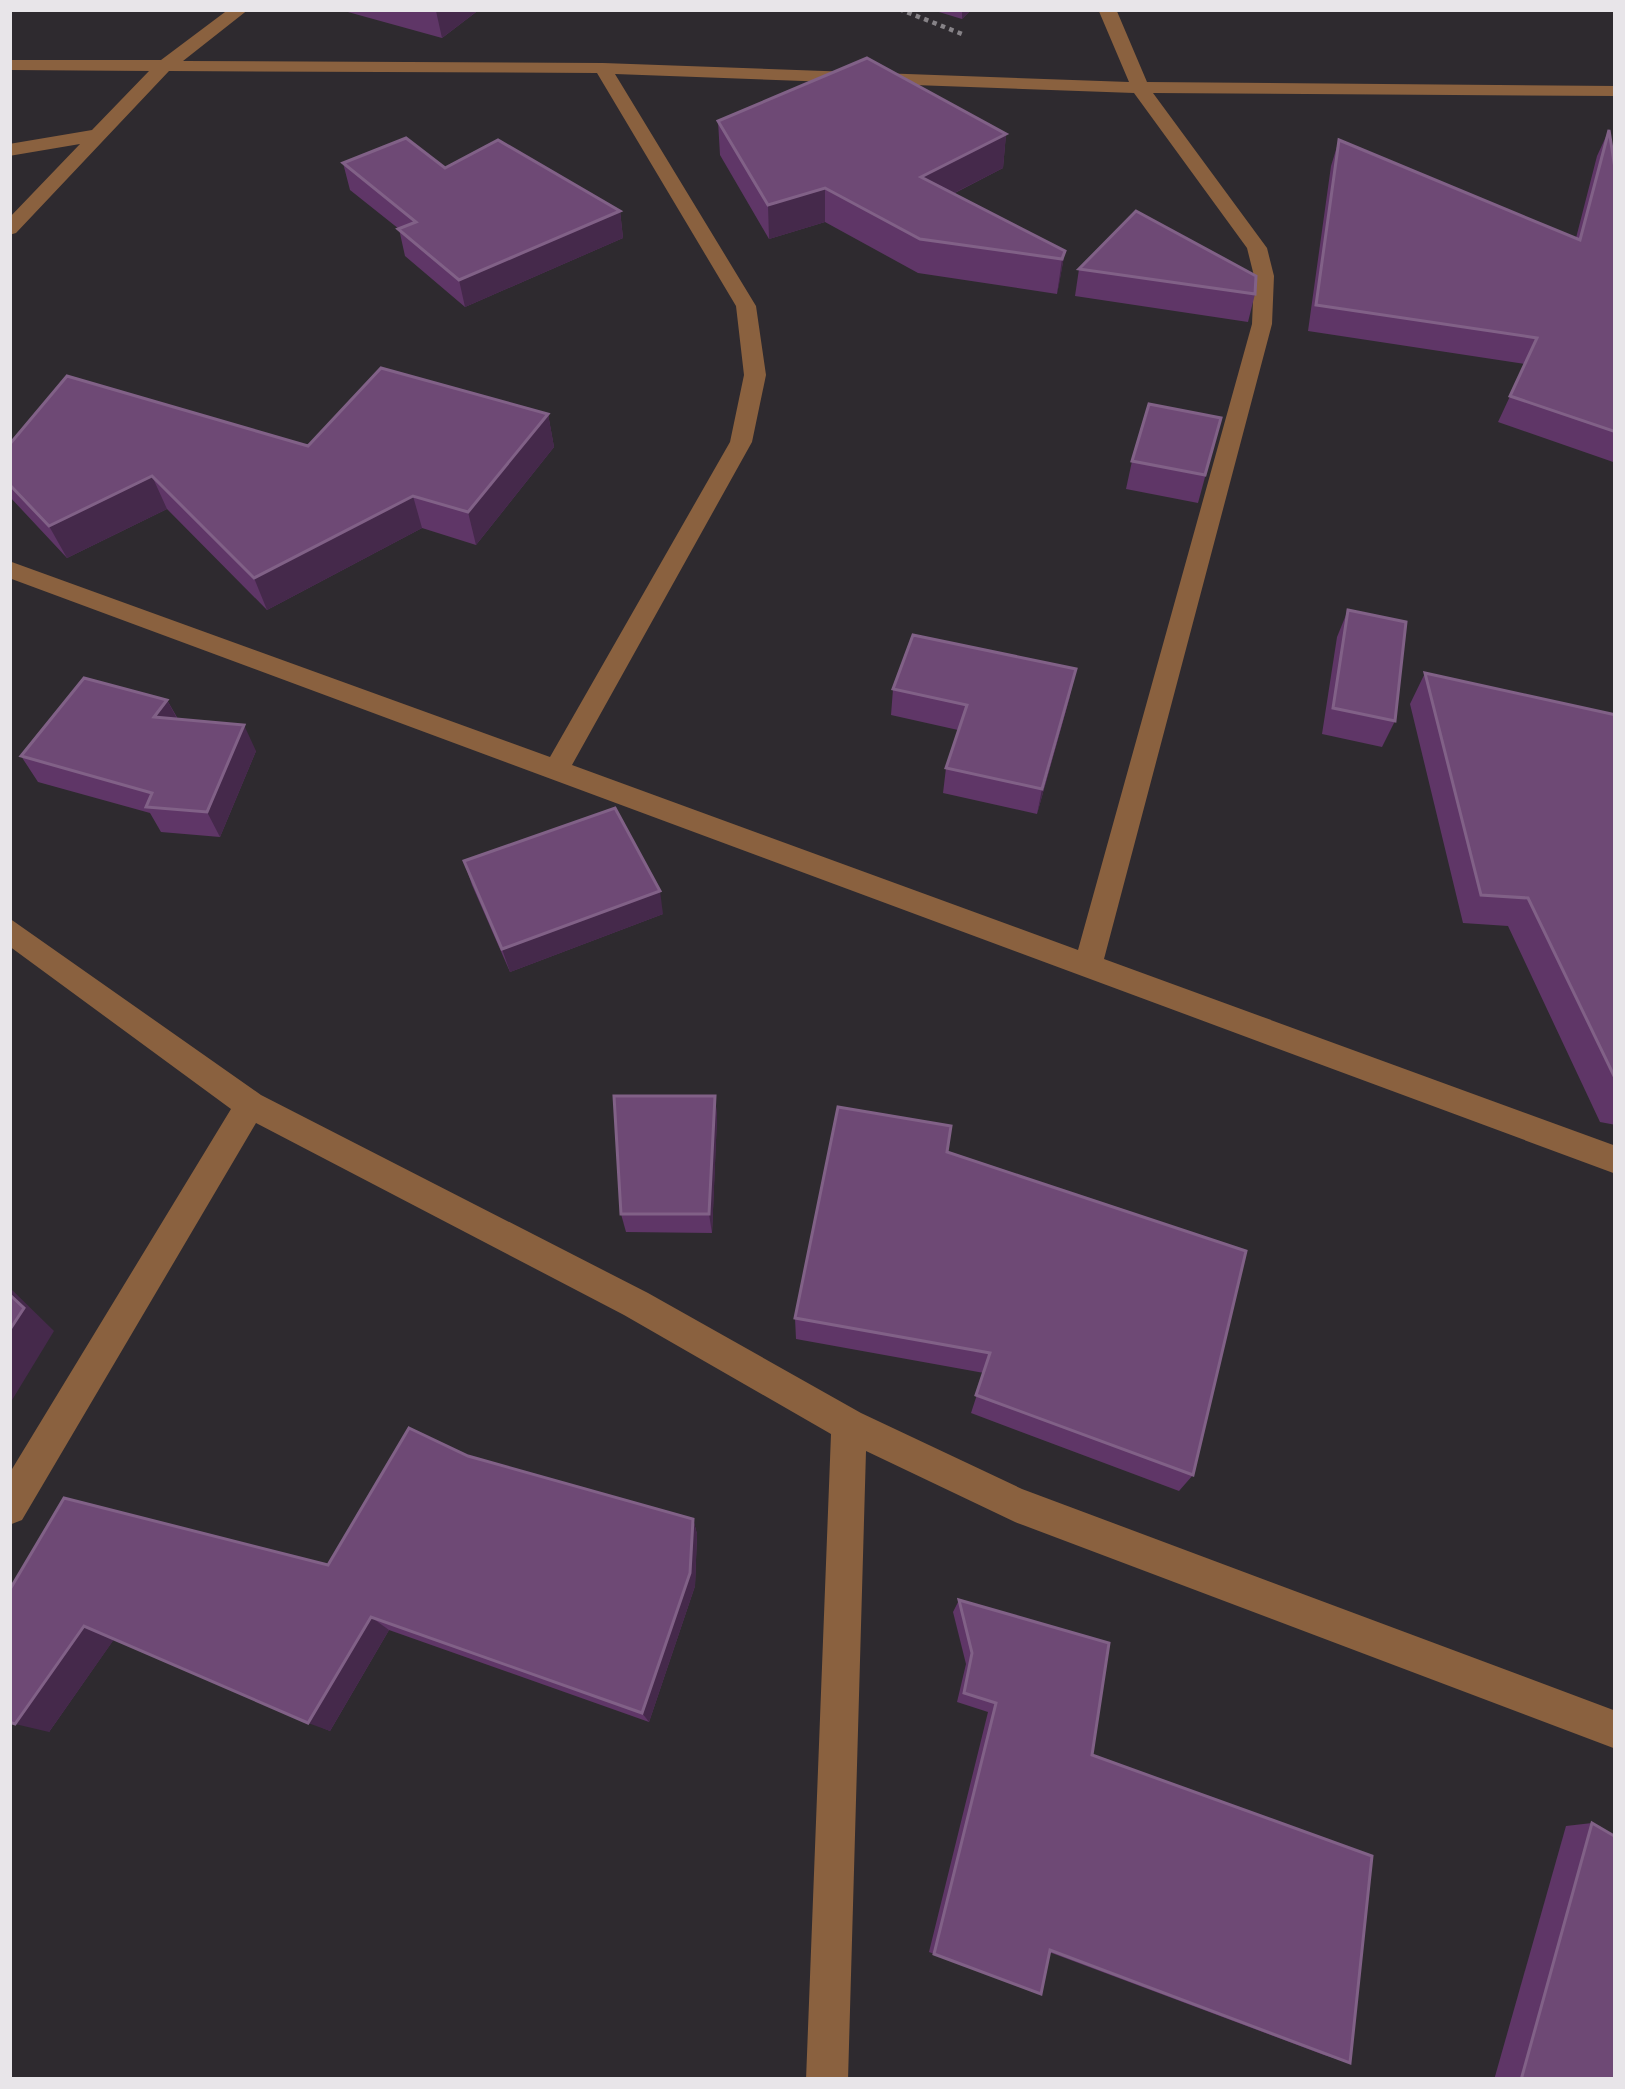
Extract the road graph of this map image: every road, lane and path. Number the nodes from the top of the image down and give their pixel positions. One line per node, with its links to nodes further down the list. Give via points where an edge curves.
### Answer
1 (240, 9): 5 (street)
2 (1107, 9): 6 (street)
3 (9, 65): 5 (street)
4 (603, 68): 5 (street); 6 (street); 12 (street, via 746,307 755,375 741,442)
5 (161, 69): 8 (street)
6 (1140, 88): 7 (street); 14 (street, via 1257,248 1262,324)
7 (1616, 92)
8 (98, 135): 9 (street); 10 (street)
9 (9, 150)
10 (9, 229)
11 (9, 569): 12 (street)
12 (556, 770): 14 (street)
13 (9, 930): 15 (street)
14 (1088, 966): 16 (street)
15 (250, 1105): 17 (street, via 636,1304); 18 (street)
16 (1616, 1160)
17 (849, 1425): 19 (street, via 1015,1504); 20 (street)
18 (9, 1507)
19 (1616, 1730)
20 (827, 2080)

